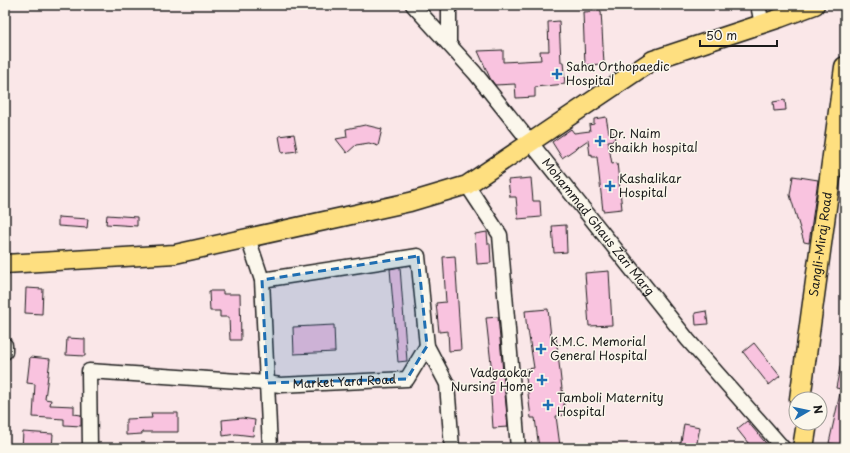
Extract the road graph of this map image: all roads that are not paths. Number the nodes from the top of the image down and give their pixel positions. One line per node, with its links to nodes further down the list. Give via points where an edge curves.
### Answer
1 (413, 5): 6 (street, Mohammad Ghaus Zari Marg)
2 (449, 5): 6 (street)
3 (758, 5): 5 (street)
4 (815, 5): 5 (main road)
5 (762, 24): 8 (main road, via 652,60)
6 (449, 44): 8 (street, Mohammad Ghaus Zari Marg)
7 (845, 67): 18 (highway, Sangli-Miraj Road)
8 (530, 142): 10 (main road); 26 (street, Mohammad Ghaus Zari Marg, via 688,340)
9 (845, 169): 19 (highway, Sangli-Miraj Road)
10 (467, 185): 11 (main road, via 410,202); 25 (street, via 500,235)
11 (248, 238): 12 (main road, via 175,254); 13 (street)
12 (5, 264)
13 (262, 280): 15 (street, via 418,256); 17 (street)
14 (5, 344): 16 (street)
15 (427, 346): 17 (street, Market Yard Road, via 407,379 280,385); 24 (street, via 447,384)
16 (5, 352)
17 (268, 383): 22 (street, via 89,371); 23 (street)
18 (801, 391)
19 (812, 391)
20 (795, 431): 27 (highway)
21 (806, 431): 28 (highway)
22 (90, 448)
23 (270, 448)
24 (452, 448)
25 (518, 448)
26 (783, 448)
27 (793, 448)
28 (803, 448)

